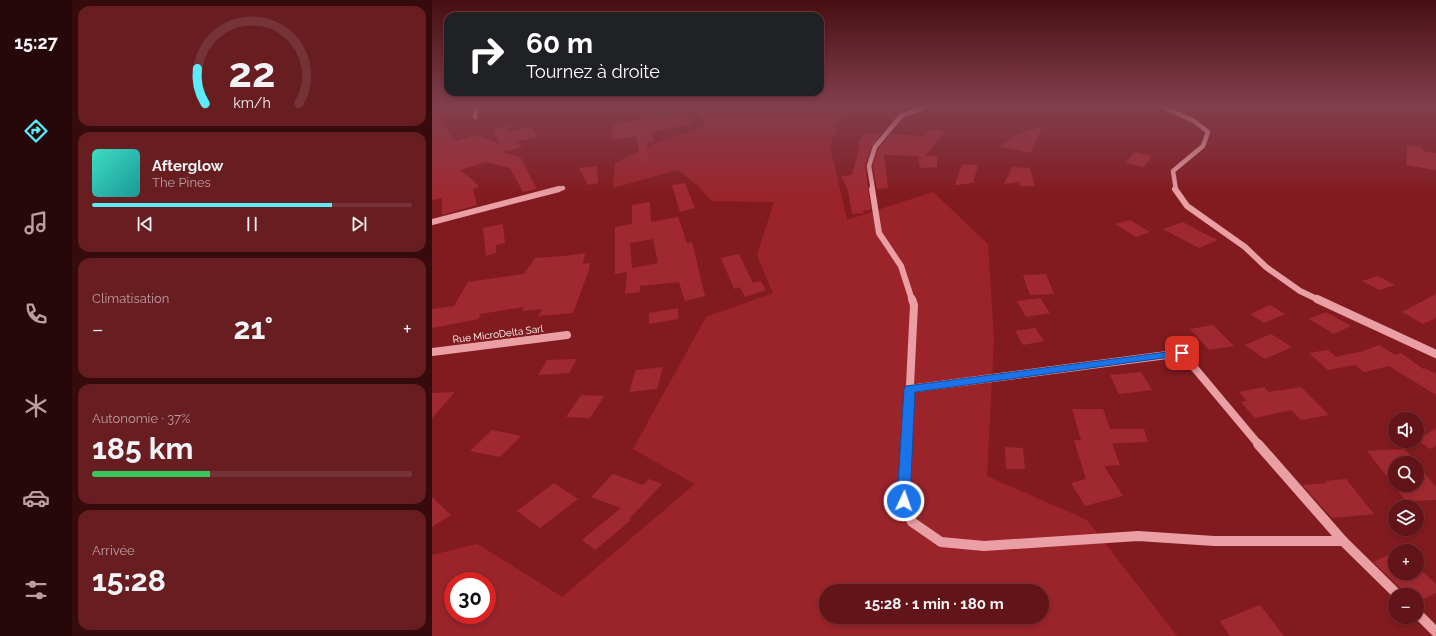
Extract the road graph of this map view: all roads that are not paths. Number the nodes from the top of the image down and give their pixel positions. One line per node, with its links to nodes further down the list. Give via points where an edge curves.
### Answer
1 (884, 136): 8 (street, via 875,146 869,166 879,234 902,266 914,305)
2 (1207, 136): 7 (street, via 1203,146 1173,171 1175,189 1187,206 1246,247 1266,267 1300,291)
3 (563, 188): 4 (street)
4 (432, 222)
5 (567, 335): 6 (street, Rue MicroDelta Sarl)
6 (432, 352)
7 (1436, 354)
8 (910, 389): 9 (street, via 1182,353 1242,427); 9 (street, via 904,501 912,522 941,542 984,546 1138,536 1214,541)
9 (1343, 541): 10 (street)
10 (1391, 588)
11 (1424, 620): 12 (street)
12 (1436, 632)

